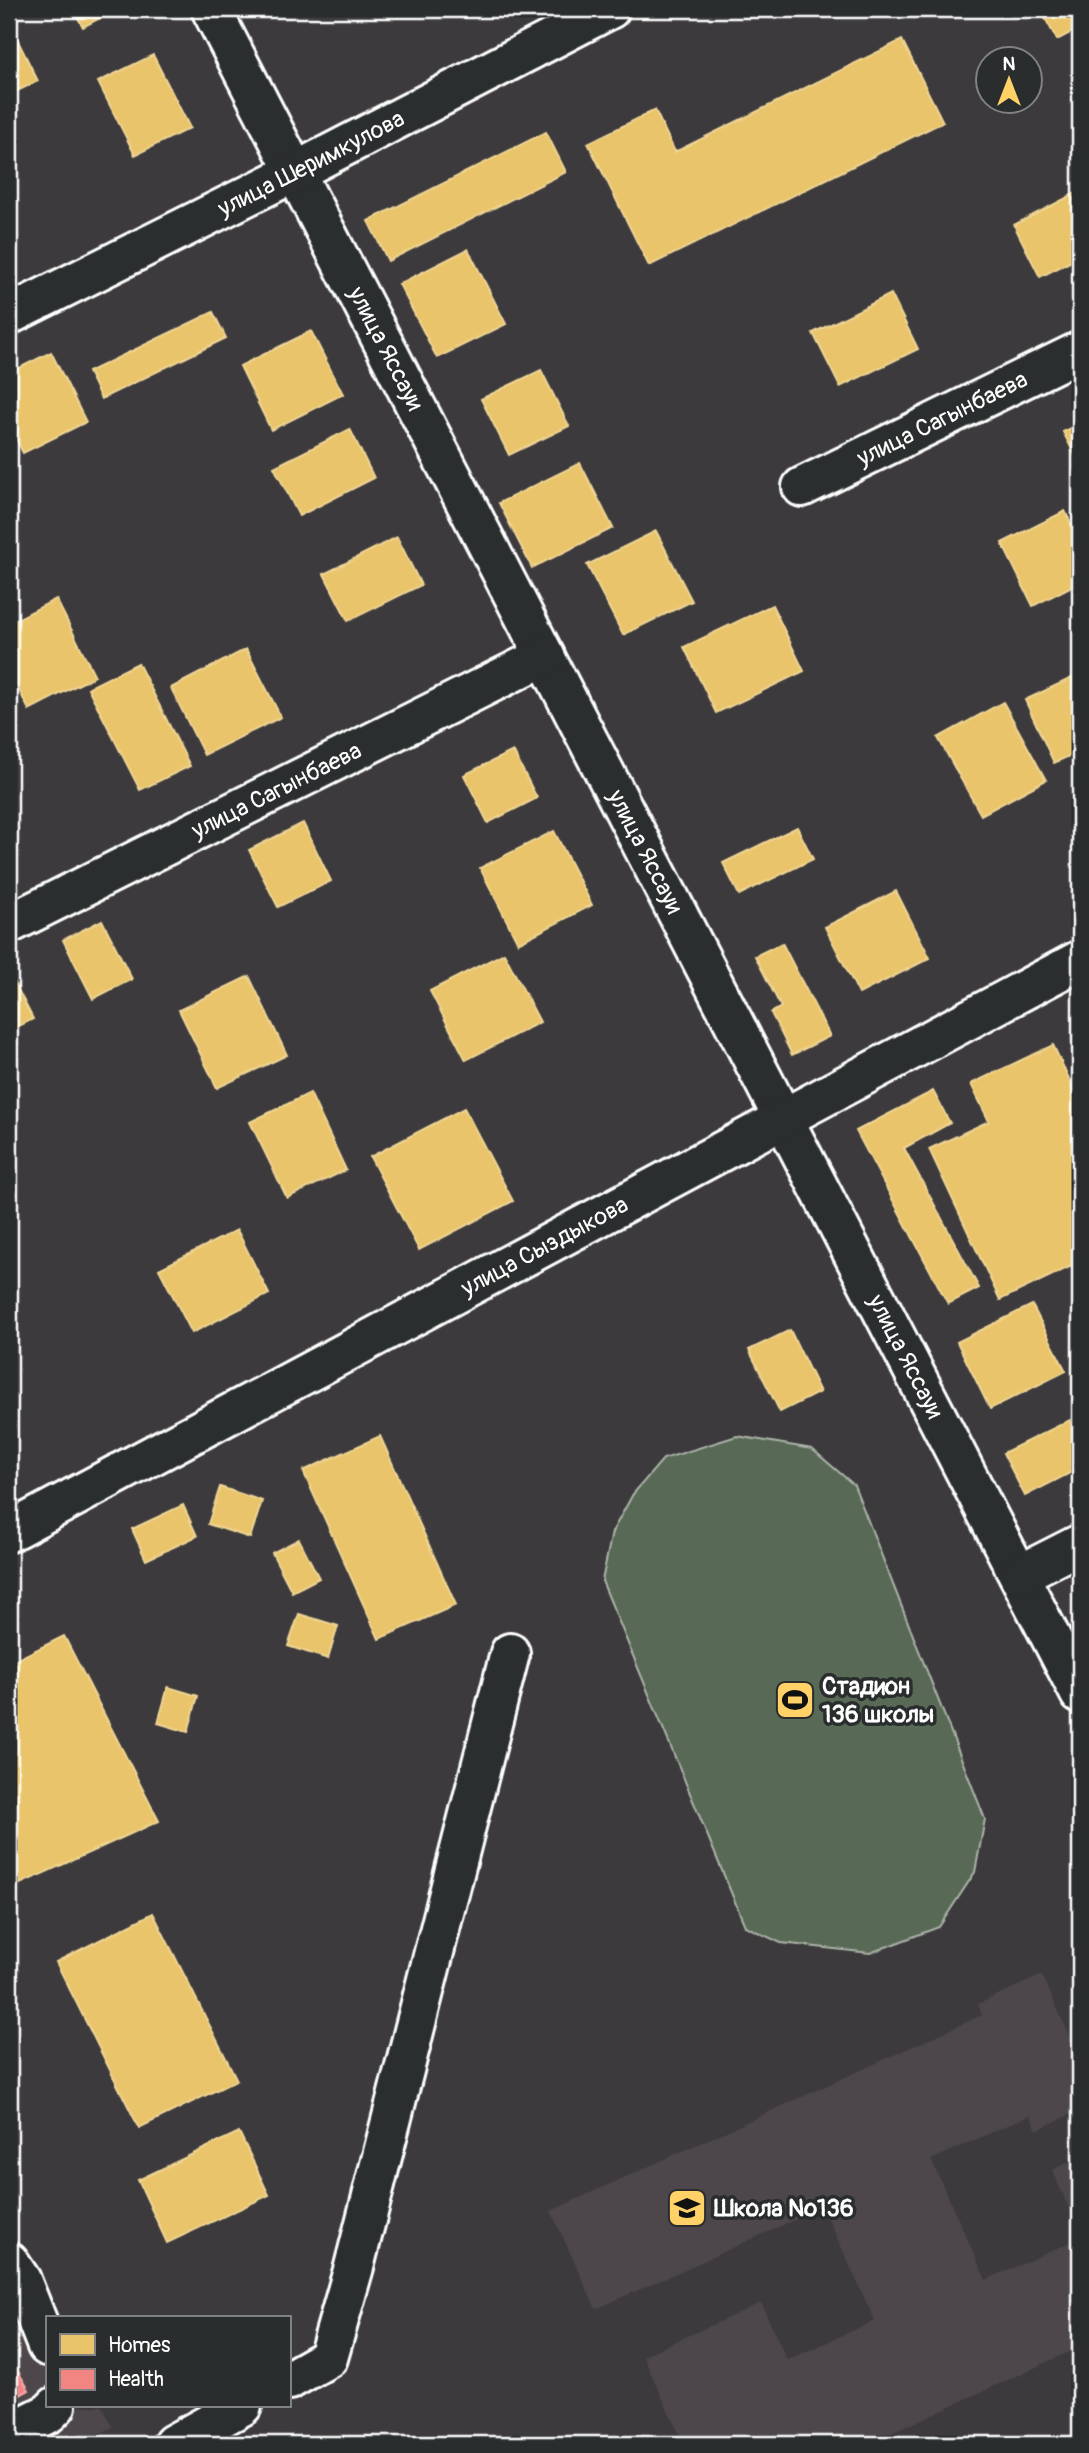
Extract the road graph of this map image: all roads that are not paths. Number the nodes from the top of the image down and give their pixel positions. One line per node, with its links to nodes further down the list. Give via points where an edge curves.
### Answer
1 (211, 9): 3 (street, улица Яссауи)
2 (610, 9): 3 (street, улица Шеримкулова)
3 (295, 172): 4 (street, улица Шеримкулова); 7 (street, улица Яссауи)
4 (9, 316)
5 (1080, 351): 6 (street, улица Сагынбаева)
6 (802, 488)
7 (545, 656): 8 (street, улица Сагынбаева); 10 (street, улица Яссауи)
8 (9, 924)
9 (1080, 960): 10 (street, улица Сыздыкова)
10 (782, 1117): 11 (street, улица Сыздыкова); 13 (street, улица Яссауи)
11 (9, 1532)
12 (1080, 1544): 13 (street)
13 (1019, 1575): 15 (street, улица Яссауи)
14 (510, 1653): 18 (street, via 328,2358)
15 (1080, 1695)
16 (9, 2262): 17 (street)
17 (46, 2343)
18 (290, 2379)
19 (54, 2408): 21 (street)
20 (238, 2408): 22 (street)
21 (9, 2432)
22 (173, 2444)

